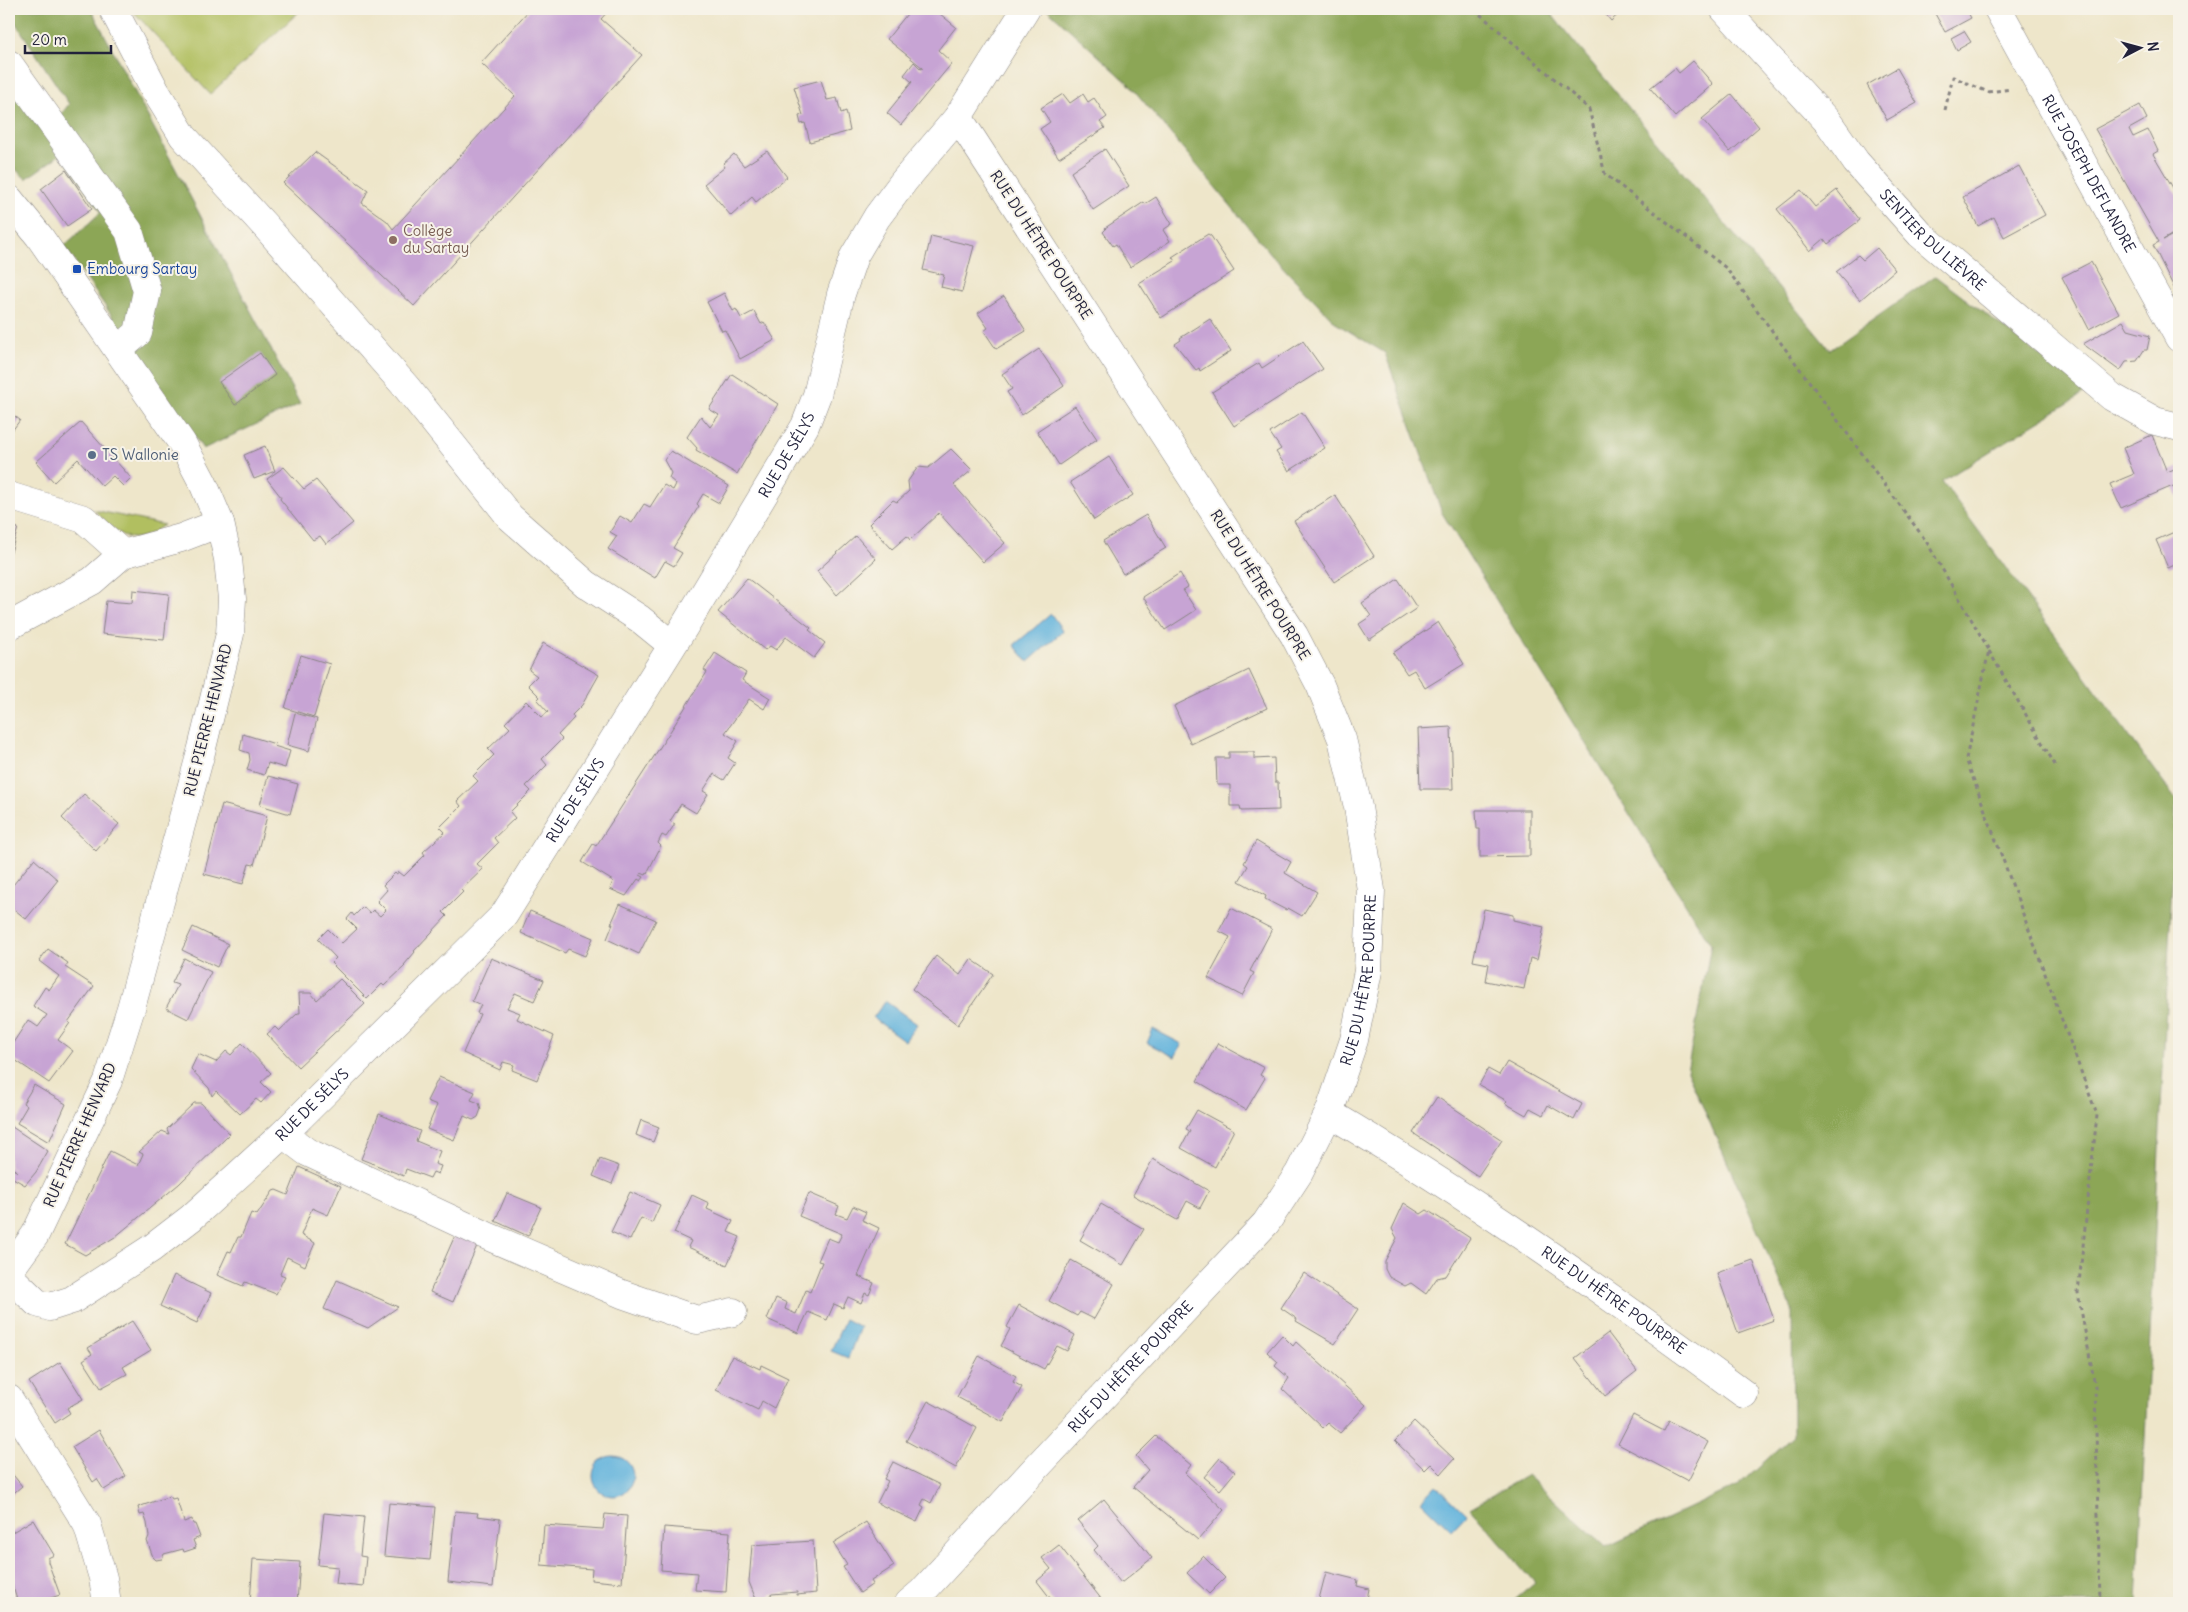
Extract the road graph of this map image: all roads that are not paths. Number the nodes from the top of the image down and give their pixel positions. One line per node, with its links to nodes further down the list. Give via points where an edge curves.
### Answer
1 (113, 9): 15 (street, via 183,136 407,388 510,517 586,584 640,619)
2 (1026, 9): 6 (street, RUE DE SÉLYS)
3 (1724, 9): 10 (street, SENTIER DU LIÈVRE, via 1828,122 1856,162 1920,234 2112,397 2155,421)
4 (1998, 9): 8 (street, RUE JOSEPH DEFLANDRE)
5 (9, 64): 9 (street, via 130,231 147,291 138,333)
6 (958, 117): 15 (street, RUE DE SÉLYS, via 877,217 854,256 805,426); 16 (street, RUE DU HÊTRE POURPRE, via 1280,612 1320,685 1342,739 1358,807 1371,890 1368,971 1354,1040)
7 (9, 199): 9 (street, RUE PIERRE HENVARD, via 39,236)
8 (2179, 338)
9 (118, 350): 12 (street, RUE PIERRE HENVARD, via 182,443)
10 (2179, 427)
11 (9, 496): 13 (street, via 84,519)
12 (220, 523): 13 (street); 18 (street, RUE PIERRE HENVARD, via 232,600 230,634 131,1008 108,1081 35,1236)
13 (123, 554): 14 (street, via 92,581)
14 (9, 626)
15 (672, 645): 17 (street, RUE DE SÉLYS, via 504,915)
16 (1329, 1113): 21 (street, RUE DU HÊTRE POURPRE, via 1383,1145 1606,1293); 24 (street, RUE DU HÊTRE POURPRE, via 1299,1173 1266,1223)
17 (283, 1134): 19 (street, RUE DE SÉLYS, via 191,1218 152,1248 72,1300 50,1307 36,1302); 20 (street, via 307,1152 485,1235 622,1294 697,1320)
18 (9, 1271)
19 (9, 1276)
20 (733, 1312)
21 (1744, 1394)
22 (9, 1399): 23 (street, via 87,1524)
23 (107, 1603)
24 (909, 1603)

